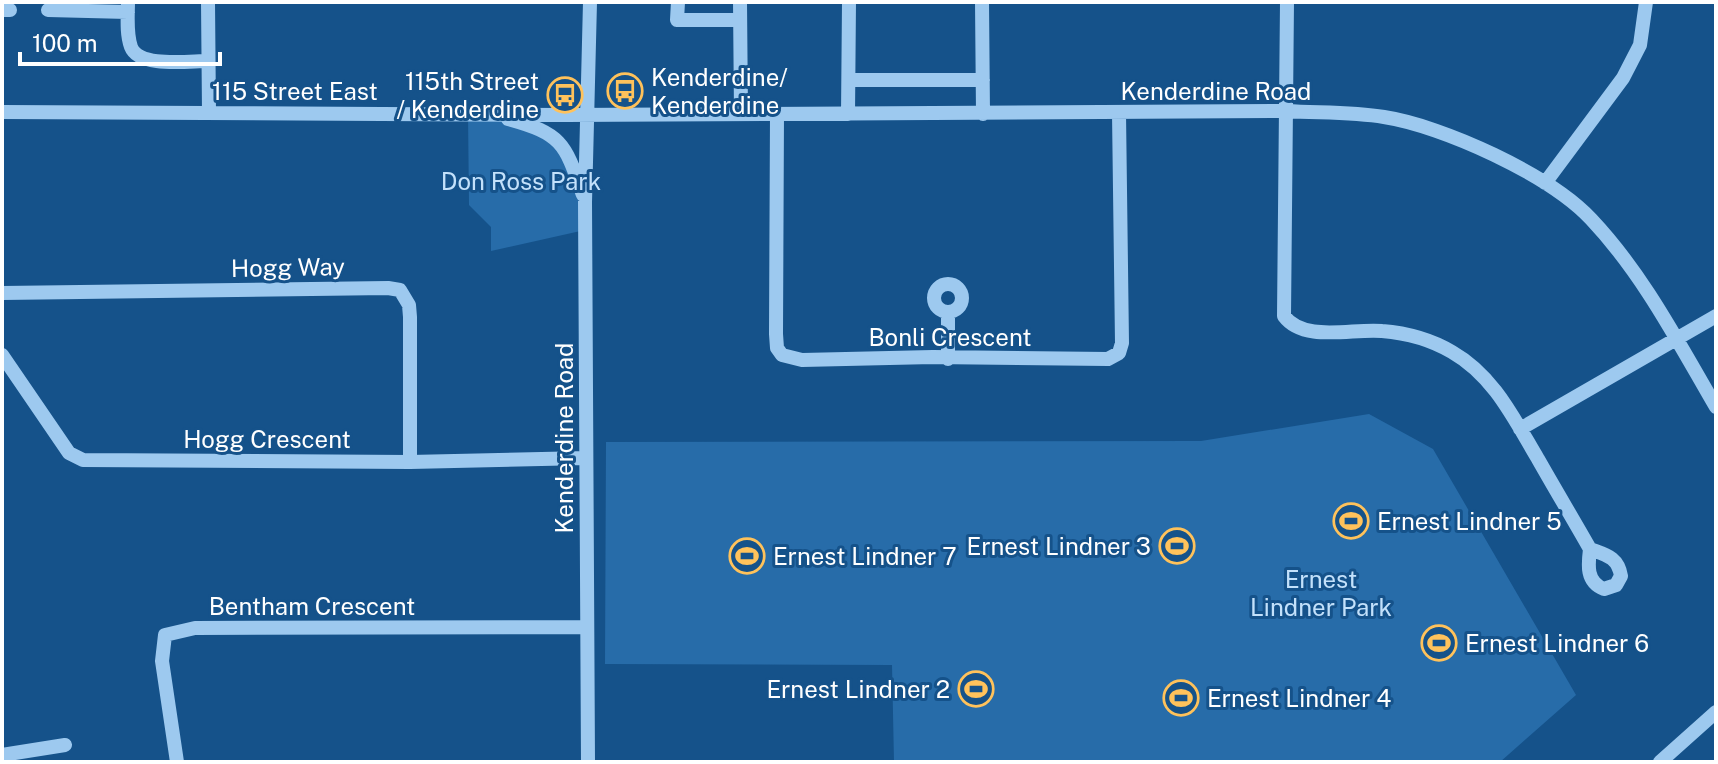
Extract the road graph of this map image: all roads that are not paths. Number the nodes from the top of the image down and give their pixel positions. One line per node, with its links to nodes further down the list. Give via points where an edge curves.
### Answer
1 (208, 2): 12 (street)
2 (590, 2): 20 (street, Kenderdine Road)
3 (678, 2): 11 (street, via 677,20)
4 (740, 2): 11 (street)
5 (849, 2): 13 (street)
6 (982, 2): 14 (street)
7 (1287, 2): 15 (street)
8 (1646, 2): 25 (street, via 1640,45 1623,78)
9 (128, 7): 10 (street); 12 (street, via 132,50 141,58)
10 (48, 10)
11 (740, 20): 21 (street)
12 (208, 61): 17 (street)
13 (849, 80): 14 (street); 23 (street)
14 (983, 80): 24 (street)
15 (1287, 111): 19 (street, Kenderdine Road); 25 (street, Kenderdine Road, via 1386,117 1482,148); 34 (street, via 1284,316 1307,331 1379,330 1427,340 1471,365 1501,396)
16 (2, 112): 17 (street, 115 Street East)
17 (209, 113): 18 (street, 115 Street East)
18 (485, 113): 20 (street, 115 Street East); 26 (street, via 542,128 567,151)
19 (1119, 113): 24 (street, Kenderdine Road); 32 (street, Bonli Crescent, via 1119,353 1108,359)
20 (588, 114): 21 (street, Kenderdine Road); 26 (street, Kenderdine Road)
21 (741, 114): 22 (street, Kenderdine Road)
22 (777, 114): 23 (street, Kenderdine Road); 32 (street, Bonli Crescent, via 777,348 782,355 802,360)
23 (848, 114): 24 (street, Kenderdine Road)
24 (983, 114)
25 (1545, 183): 30 (street, Kenderdine Road, via 1589,216 1634,271)
26 (585, 202): 35 (street, Kenderdine Road)
27 (2, 293): 36 (street, Hogg Way, via 400,290 410,317)
28 (948, 313): 32 (street)
29 (1716, 316): 30 (street)
30 (1677, 340): 33 (street, Kenderdine Road); 34 (street)
31 (2, 355): 36 (street, Hogg Crescent, via 69,453 83,460)
32 (948, 359)
33 (1716, 407)
34 (1520, 429): 37 (street)
35 (586, 458): 36 (street, Hogg Crescent); 38 (street, Kenderdine Road)
36 (410, 462)
37 (1590, 549)
38 (587, 627): 43 (street, Bentham Crescent, via 195,628 165,635 162,661); 44 (street, Kenderdine Road)
39 (1716, 712): 45 (street)
40 (65, 745): 42 (street)
41 (2, 755): 42 (street)
42 (34, 756)
43 (177, 762)
44 (588, 762)
45 (1660, 762)

